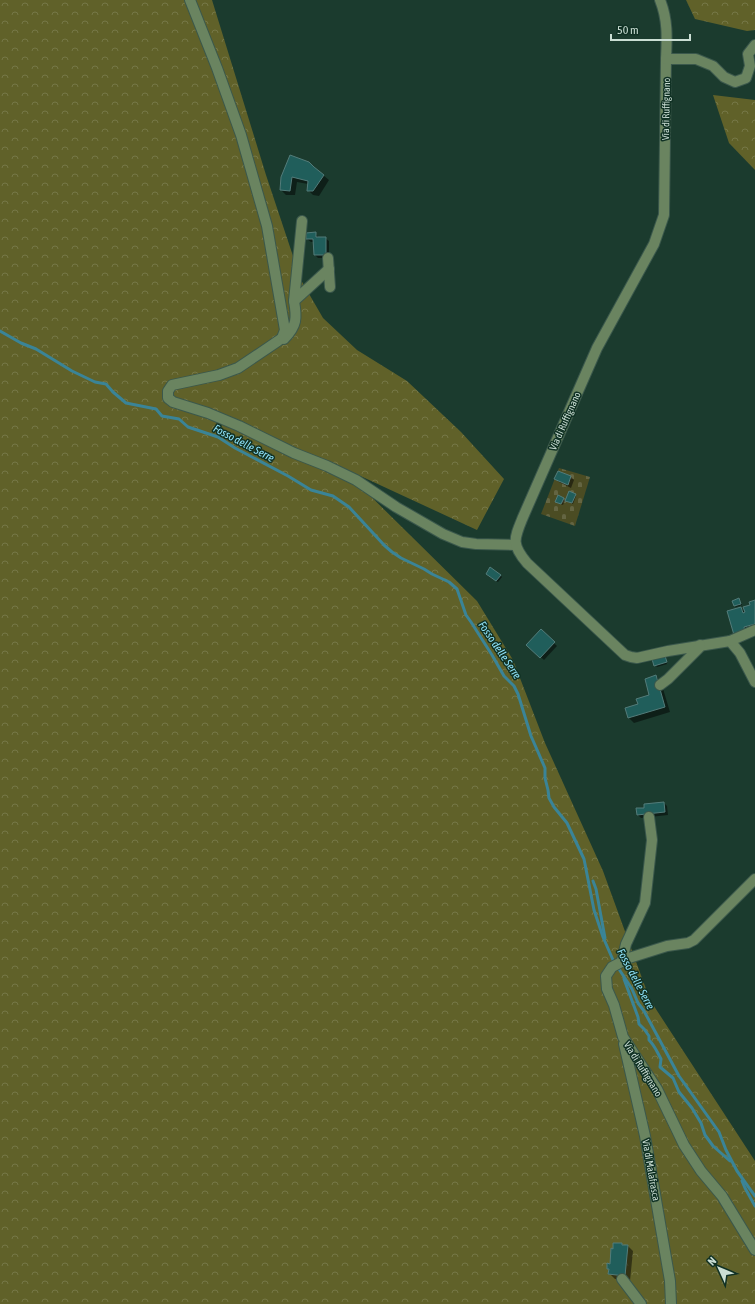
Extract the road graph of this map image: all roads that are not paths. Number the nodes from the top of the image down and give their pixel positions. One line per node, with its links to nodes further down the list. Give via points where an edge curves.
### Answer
1 (190, 0): 10 (street, via 241,135 267,226 285,330)
2 (660, 0): 4 (street, Via di Ruffignano, via 667,29)
3 (755, 45): 4 (street, via 748,54 750,66 746,78 735,82 724,77 713,66 696,59)
4 (666, 59): 11 (street, Via di Ruffignano, via 664,215 654,244 597,348 523,517)
5 (302, 221): 9 (street)
6 (328, 258): 7 (street)
7 (329, 269): 8 (street); 9 (street)
8 (330, 287)
9 (294, 301): 10 (street, via 296,322 291,333)
10 (278, 341): 11 (street, via 238,368 219,375 172,385 168,398 238,426 356,480 396,508 443,534 462,542)
11 (515, 545): 14 (street, via 527,563 625,655 637,658)
12 (755, 630): 13 (street)
13 (730, 641): 14 (street); 15 (street, via 740,653)
14 (700, 645): 16 (street, via 677,671)
15 (755, 681)
16 (660, 685)
17 (649, 817): 19 (street, via 652,840 645,902 626,944)
18 (755, 879): 19 (street, Via di Ruffignano, via 694,940 651,950)
19 (622, 961): 20 (street, Via di Ruffignano, via 612,967 606,976 606,982)
20 (623, 1037): 21 (street, Via di Ruffignano, via 656,1089 684,1145 722,1196); 24 (street, Via di Malafrasca, via 645,1136 670,1281)
21 (755, 1250)
22 (622, 1279): 23 (street)
23 (641, 1304)
24 (671, 1304)

